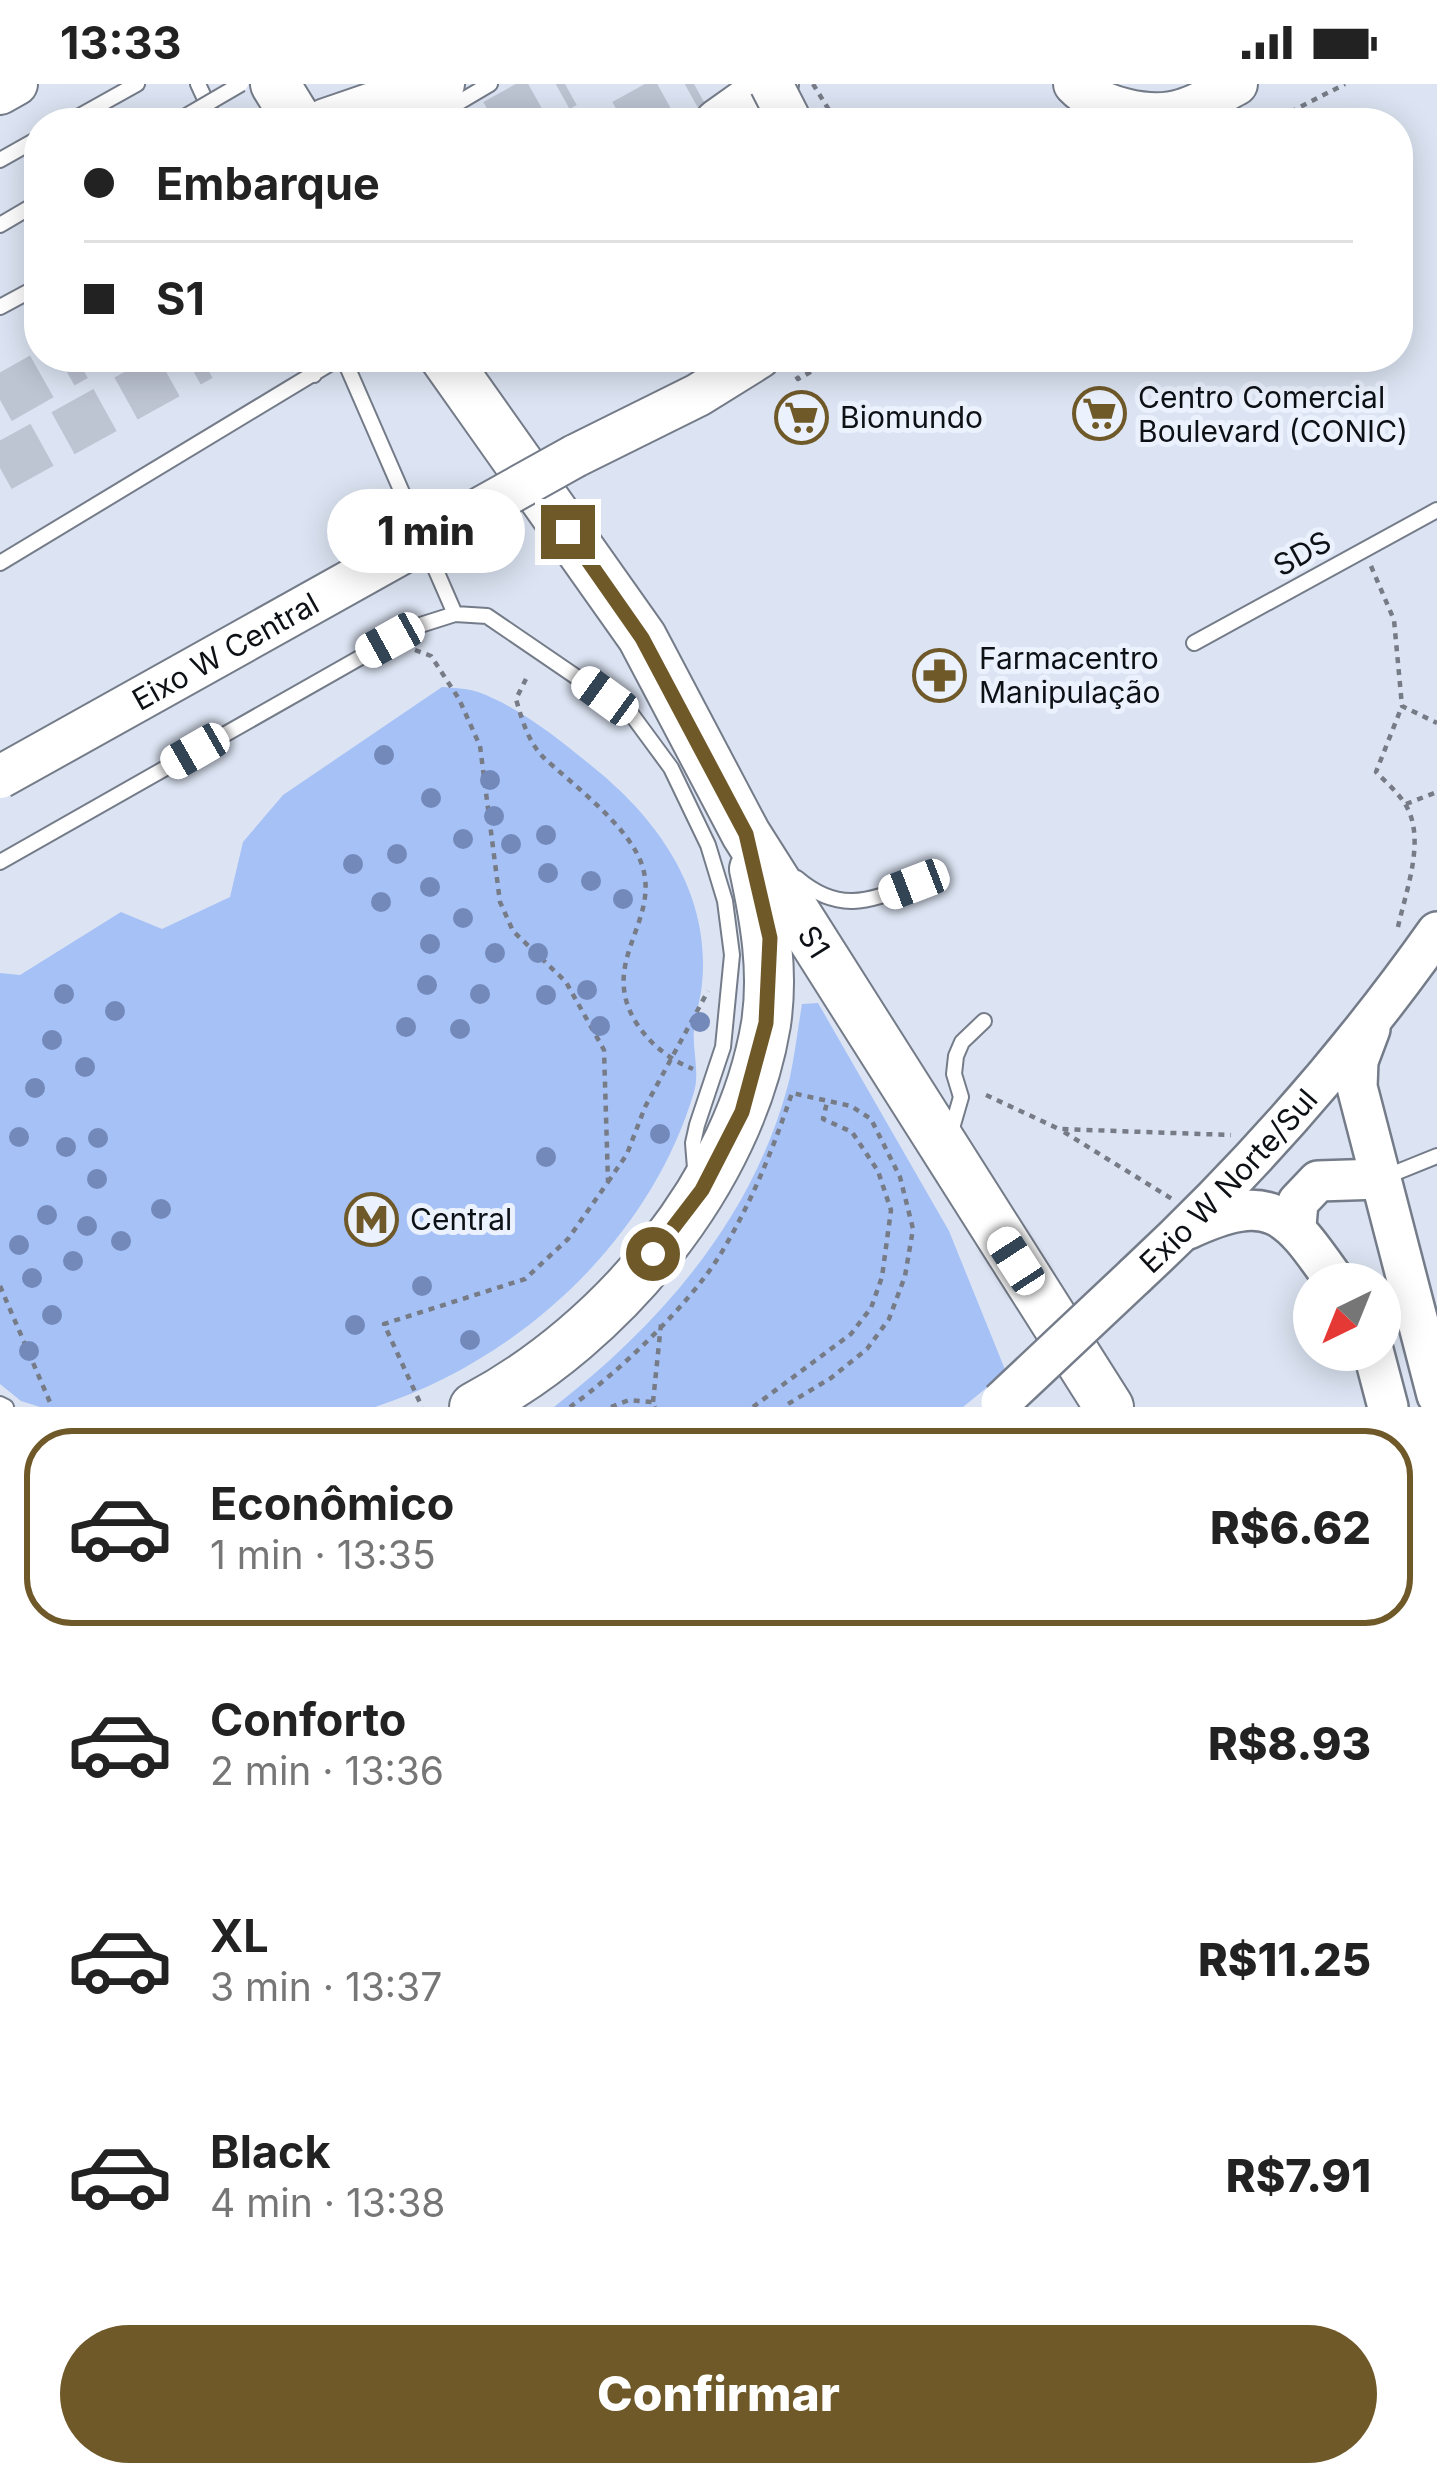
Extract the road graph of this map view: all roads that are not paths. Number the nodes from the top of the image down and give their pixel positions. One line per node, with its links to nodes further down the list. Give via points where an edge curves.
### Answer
1 (16, 84): 9 (main road)
2 (137, 84): 10 (lane)
3 (241, 84): 11 (lane, bridge)
4 (440, 84): 12 (highway)
5 (490, 84): 13 (lane)
6 (772, 84): 14 (highway); 15 (main road, bridge)
7 (1075, 84): 16 (main road)
8 (1236, 84): 17 (main road)
9 (0, 93)
10 (94, 108)
11 (200, 108)
12 (370, 108)
13 (449, 108)
14 (739, 108)
15 (800, 108)
16 (1115, 108)
17 (1190, 108)
18 (312, 372): 23 (lane)
19 (319, 372): 23 (lane)
20 (349, 372): 26 (lane)
21 (455, 372): 31 (highway, S1, via 642,638)
22 (735, 372): 29 (main road, Eixo W Central, bridge)
23 (314, 375): 25 (lane)
24 (1437, 510): 27 (lane, SDS)
25 (0, 563)
26 (455, 614): 28 (lane, via 487,616 579,677 632,715); 32 (lane, via 414,627)
27 (1194, 643)
28 (671, 768): 30 (lane); 40 (lane, via 708,844 732,955 723,1046 693,1143)
29 (0, 777)
30 (701, 794)
31 (731, 821): 33 (lane, via 811,890 834,899 862,904); 37 (highway, S1); 40 (highway, via 770,938 766,1023 742,1112)
32 (0, 862)
33 (914, 884)
34 (1437, 932): 35 (main road, Exio W Norte/Sul)
35 (1374, 1020): 39 (main road, via 1357,1087); 41 (main road, Exio W Norte/Sul)
36 (984, 1021): 37 (lane, via 956,1056 961,1097)
37 (946, 1152): 49 (highway, S1)
38 (1437, 1156): 39 (lane)
39 (1380, 1179): 42 (main road, via 1318,1181 1298,1202); 44 (main road)
40 (702, 1190): 48 (highway, via 601,1317 520,1383)
41 (1190, 1223): 42 (main road, via 1266,1210); 47 (main road, Exio W Norte/Sul, bridge)
42 (1296, 1226): 43 (main road)
43 (1322, 1263)
44 (1432, 1353): 46 (main road)
45 (1379, 1371): 50 (main road)
46 (1437, 1395)
47 (998, 1405)
48 (473, 1407)
49 (1109, 1407)
50 (1388, 1407)

